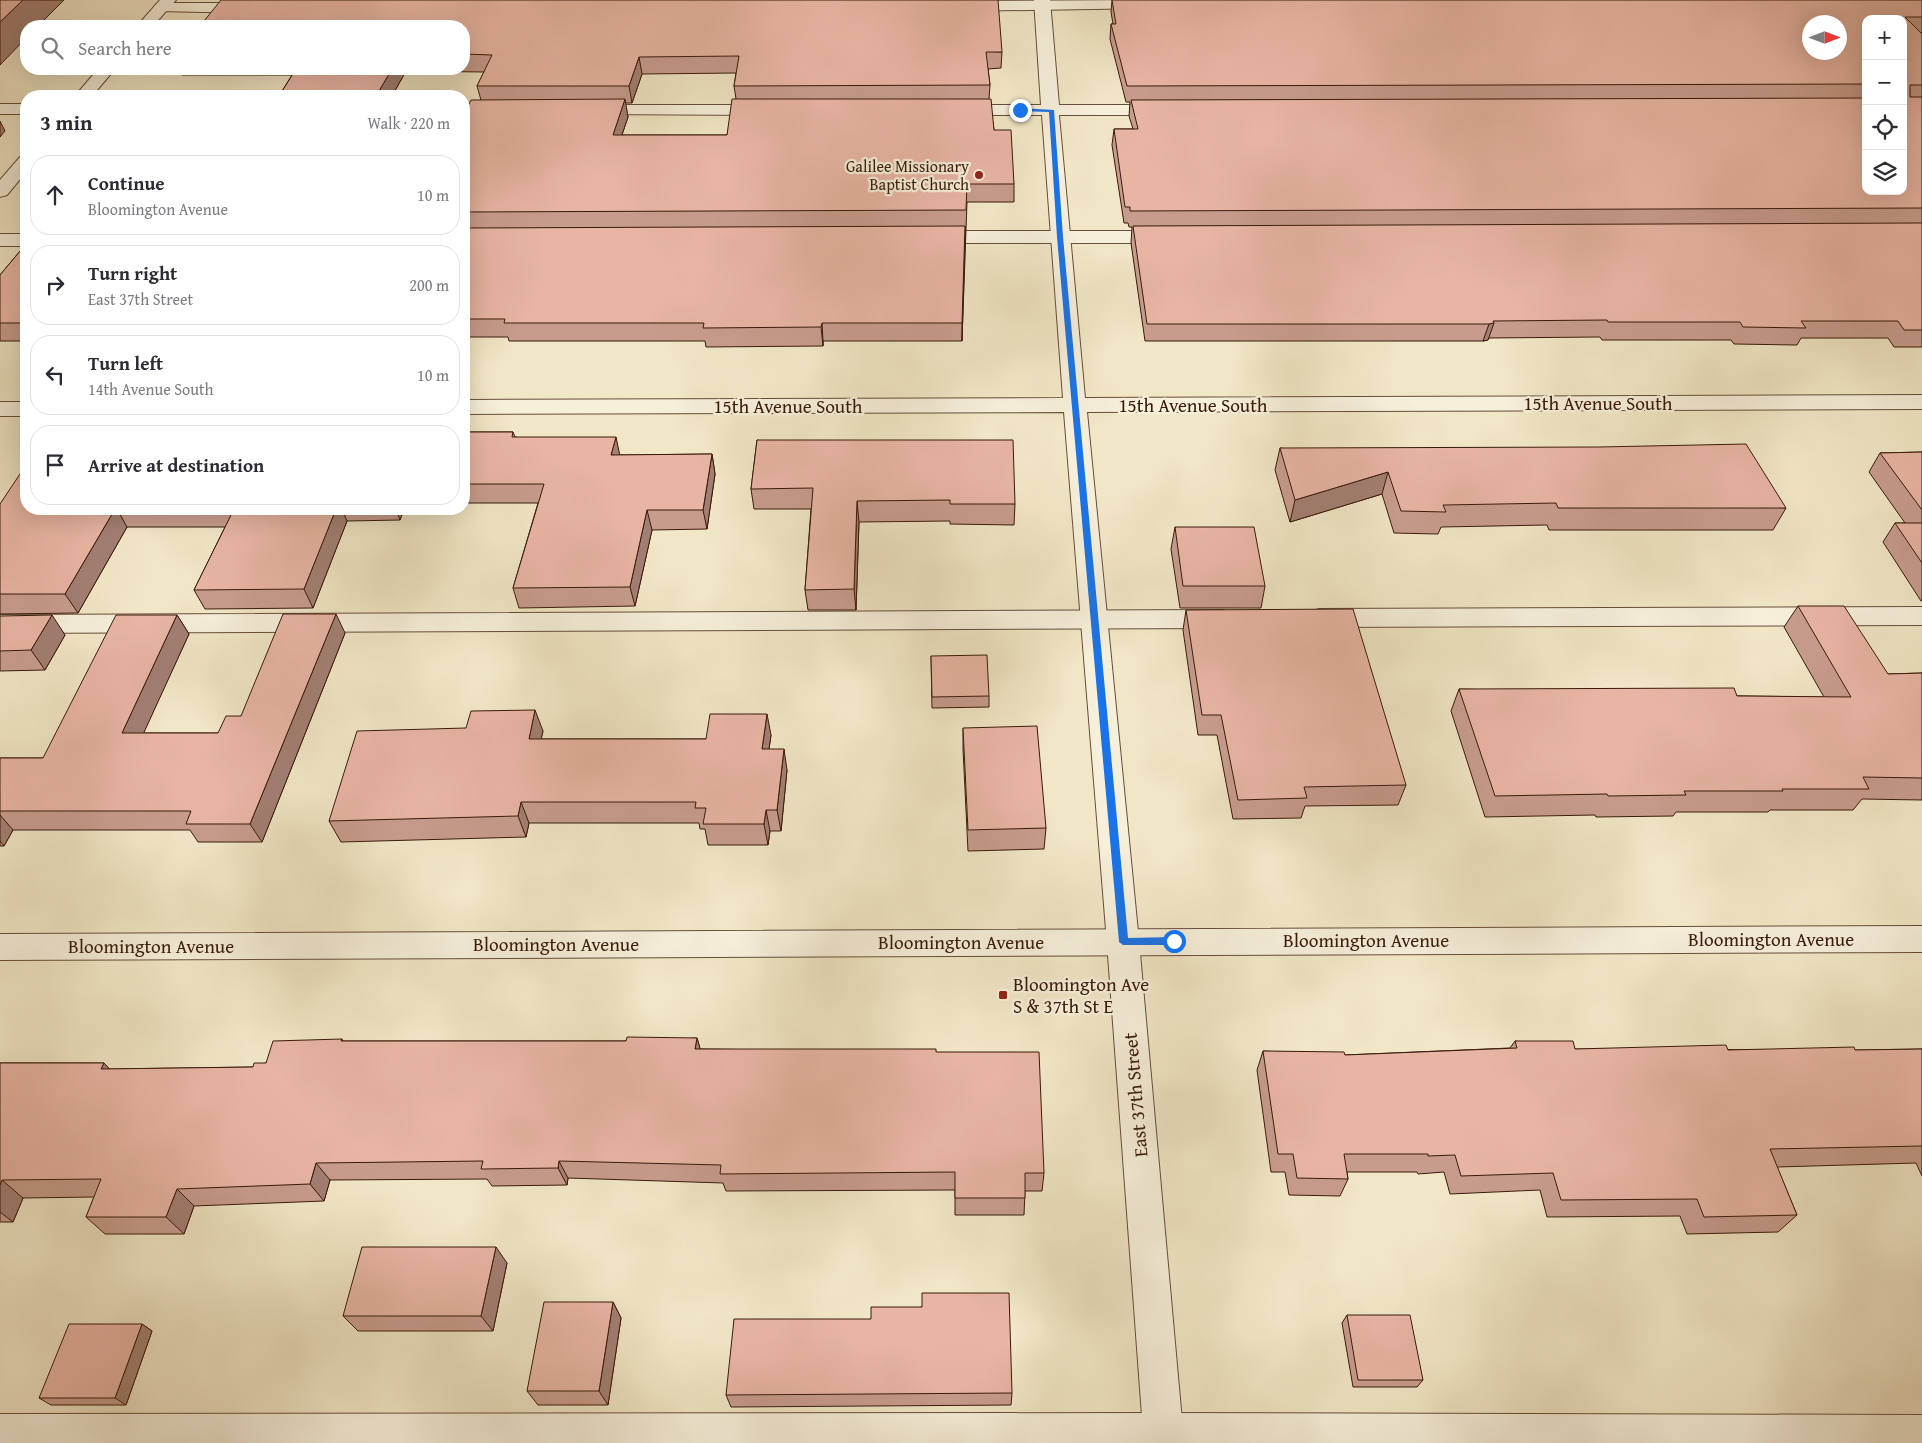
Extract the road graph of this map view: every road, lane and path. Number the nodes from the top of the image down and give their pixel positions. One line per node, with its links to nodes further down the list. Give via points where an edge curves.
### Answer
1 (1042, 3): 3 (street); 4 (street); 14 (street, East 37th Street)
2 (165, 4): 5 (street); 6 (street)
3 (1163, 5)
4 (941, 6)
5 (267, 8)
6 (150, 20)
7 (102, 75): 8 (street)
8 (88, 90)
9 (0, 109): 10 (street)
10 (20, 109)
11 (573, 110): 12 (street)
12 (782, 110)
13 (941, 110): 14 (street)
14 (1051, 110): 15 (street); 20 (street, East 37th Street)
15 (1181, 110)
16 (20, 168): 17 (street)
17 (0, 191)
18 (1191, 236): 20 (street)
19 (912, 237): 20 (street)
20 (1060, 237): 24 (street, East 37th Street)
21 (0, 240): 22 (street)
22 (20, 240)
23 (1922, 402): 24 (street, 15th Avenue South)
24 (1076, 405): 25 (street, 15th Avenue South); 30 (street, East 37th Street)
25 (470, 407)
26 (0, 409): 27 (street)
27 (20, 409)
28 (1922, 616): 29 (street)
29 (1295, 618)
30 (1094, 619): 31 (street); 32 (street); 34 (street, East 37th Street)
31 (1245, 619)
32 (0, 624)
33 (1922, 939): 34 (street, Bloomington Avenue)
34 (1123, 942): 35 (street, Bloomington Avenue); 38 (street, East 37th Street)
35 (0, 947)
36 (0, 1434): 38 (street)
37 (1922, 1435): 38 (street)
38 (1163, 1438)

